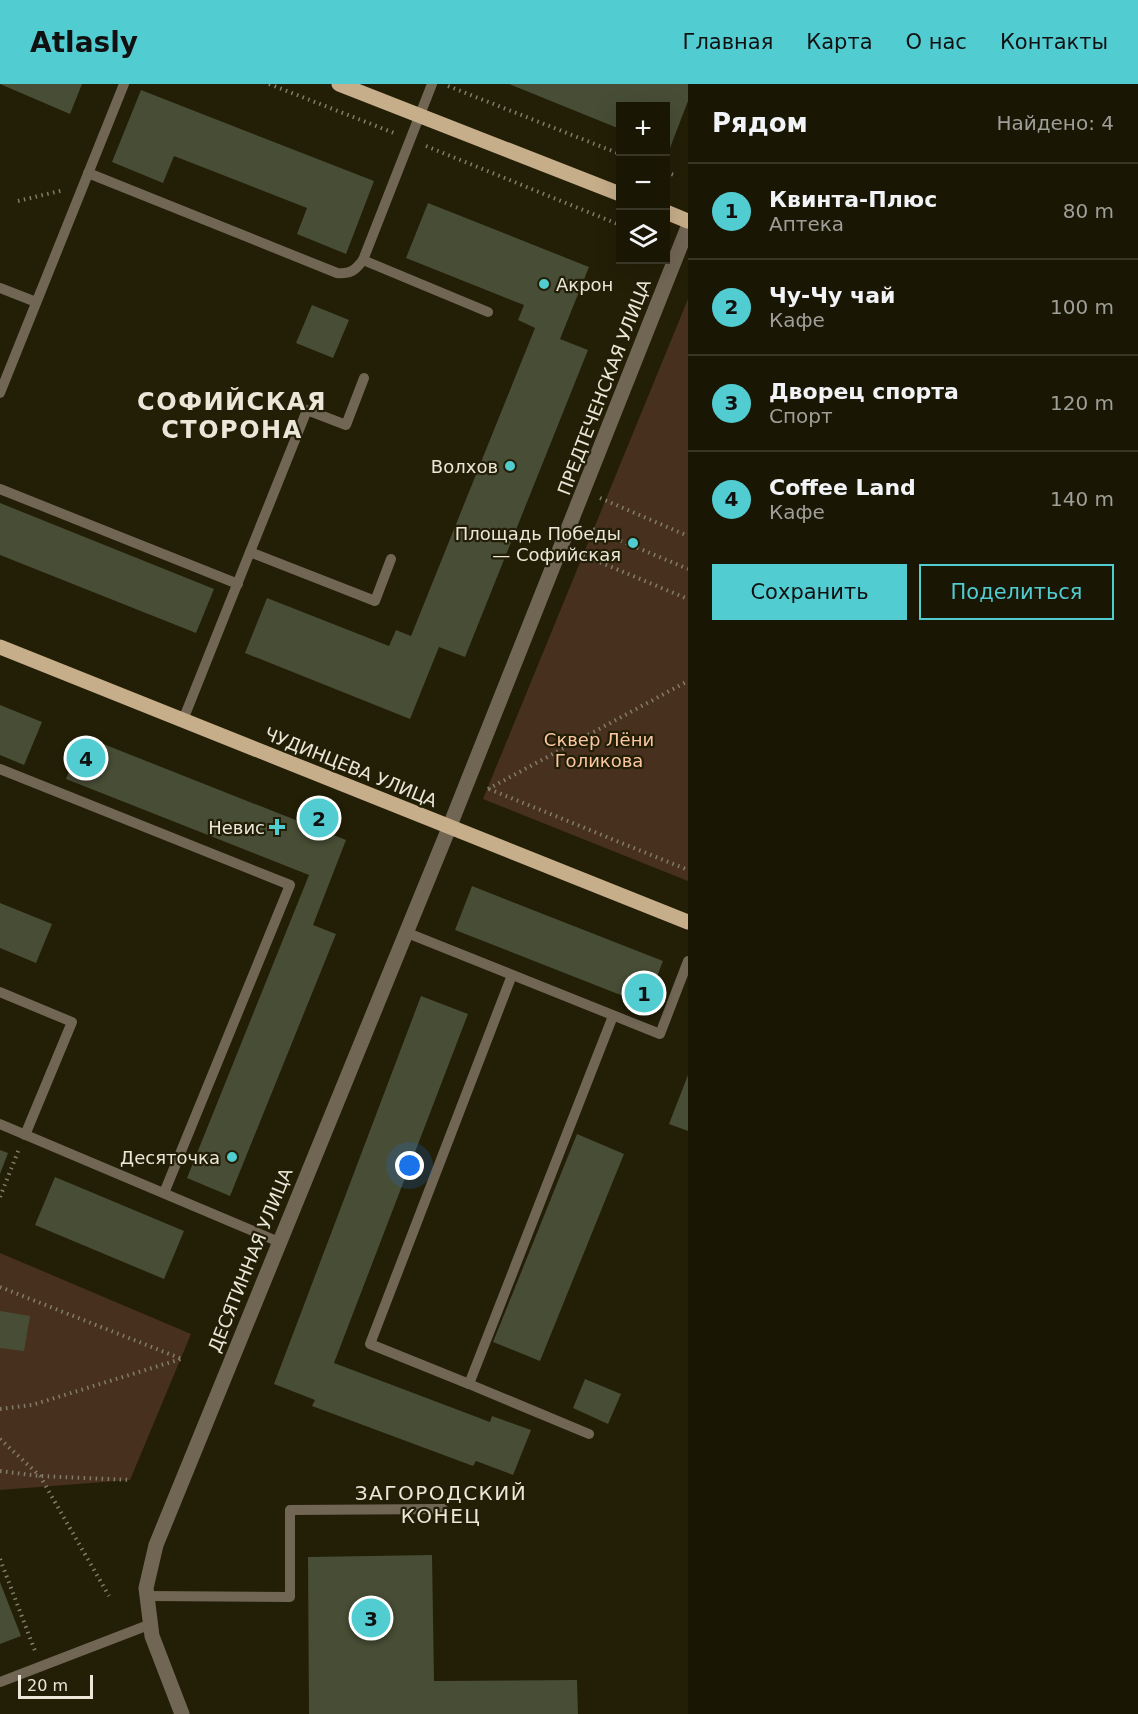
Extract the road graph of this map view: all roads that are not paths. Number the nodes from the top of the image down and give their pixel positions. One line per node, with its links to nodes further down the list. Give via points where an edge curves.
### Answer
1 (124, 84): 5 (lane)
2 (339, 84): 4 (main road)
3 (432, 84): 4 (lane)
4 (420, 116): 6 (main road); 10 (lane)
5 (88, 173): 10 (lane, via 337,273 348,274); 12 (lane)
6 (616, 192)
7 (670, 214): 8 (main road)
8 (688, 221)
9 (688, 227): 23 (street, ПРЕДТЕЧЕНСКАЯ УЛИЦА)
10 (363, 260): 13 (lane)
11 (0, 288): 12 (lane)
12 (36, 302): 15 (lane)
13 (488, 312)
14 (364, 378): 17 (lane, via 346,425 307,410)
15 (0, 393)
16 (0, 489): 19 (lane)
17 (250, 552): 18 (lane, via 375,601); 19 (lane)
18 (391, 559)
19 (237, 584): 21 (lane)
20 (0, 647): 21 (main road, ЧУДИНЦЕВА УЛИЦА)
21 (183, 720): 23 (main road, ЧУДИНЦЕВА УЛИЦА)
22 (0, 769): 32 (lane, via 290,885)
23 (448, 828): 24 (main road, ЧУДИНЦЕВА УЛИЦА); 25 (street, ДЕСЯТИННАЯ УЛИЦА)
24 (688, 922)
25 (405, 932): 27 (lane); 33 (street, ДЕСЯТИННАЯ УЛИЦА)
26 (688, 961): 29 (lane, via 660,1034)
27 (512, 975): 29 (lane); 34 (lane, via 370,1344)
28 (0, 992): 31 (lane, via 72,1022)
29 (613, 1016): 34 (lane)
30 (0, 1124): 31 (lane)
31 (25, 1135): 32 (lane)
32 (164, 1193): 33 (lane)
33 (279, 1242): 37 (street, ДЕСЯТИННАЯ УЛИЦА, via 156,1545)
34 (469, 1384): 35 (lane)
35 (589, 1434)
36 (443, 1509): 37 (lane, via 290,1510 290,1597)
37 (147, 1596): 38 (street, ДЕСЯТИННАЯ УЛИЦА)
38 (151, 1624): 39 (lane); 40 (street, ДЕСЯТИННАЯ УЛИЦА)
39 (0, 1682)
40 (182, 1714)

